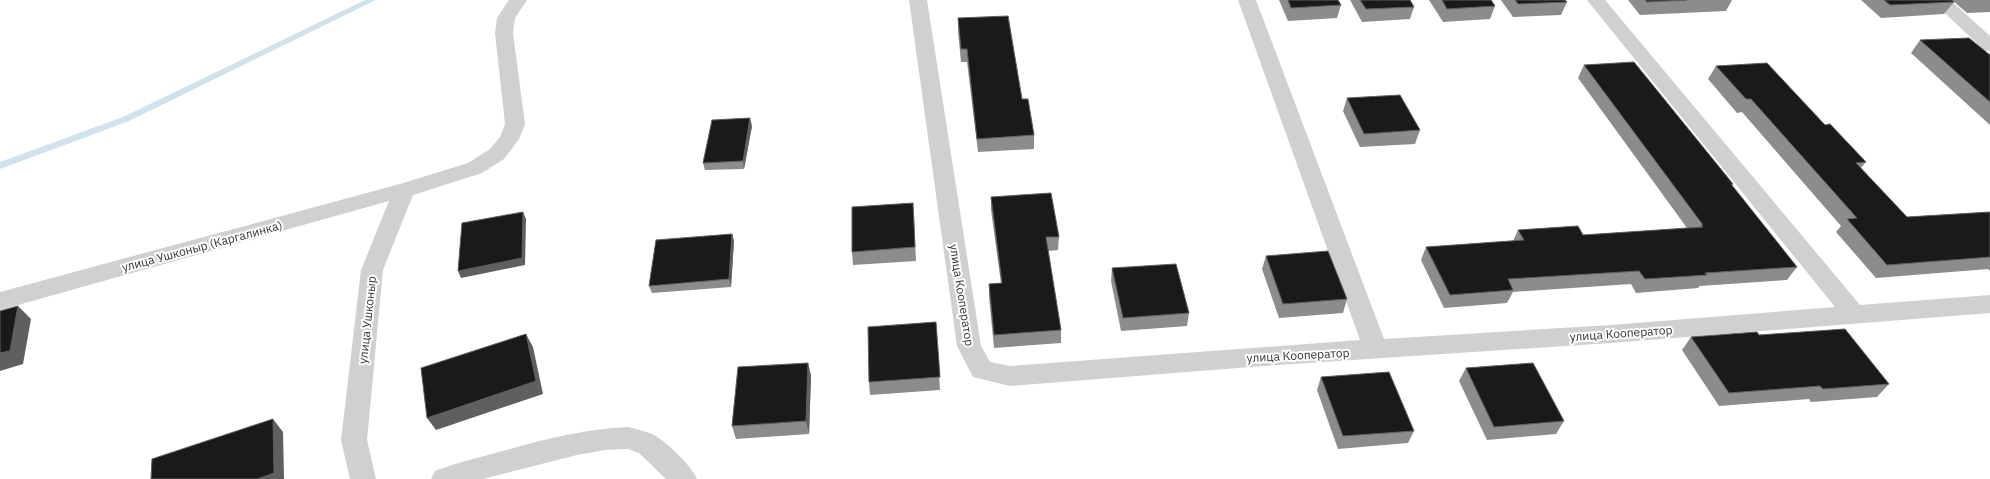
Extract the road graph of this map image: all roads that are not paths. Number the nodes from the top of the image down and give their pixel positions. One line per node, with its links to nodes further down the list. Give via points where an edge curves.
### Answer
1 (518, 0): 7 (street, via 506,18 504,33 515,124 510,139 497,154 475,168)
2 (918, 0): 11 (street, улица Кооператор, via 969,346 982,370 1010,376 1263,356)
3 (1246, 0): 11 (street)
4 (1596, 0): 10 (street)
5 (1940, 0): 6 (street)
6 (1990, 46)
7 (404, 190): 8 (street, улица Ушконыр (Каргалинка)); 12 (street, улица Ушконыр, via 372,270 354,440)
8 (0, 301)
9 (1990, 304): 10 (street, улица Кооператор)
10 (1856, 315): 11 (street, улица Кооператор)
11 (1376, 350)
12 (363, 479)
13 (444, 479): 14 (street, via 566,445 618,438 643,441)
14 (684, 479)

